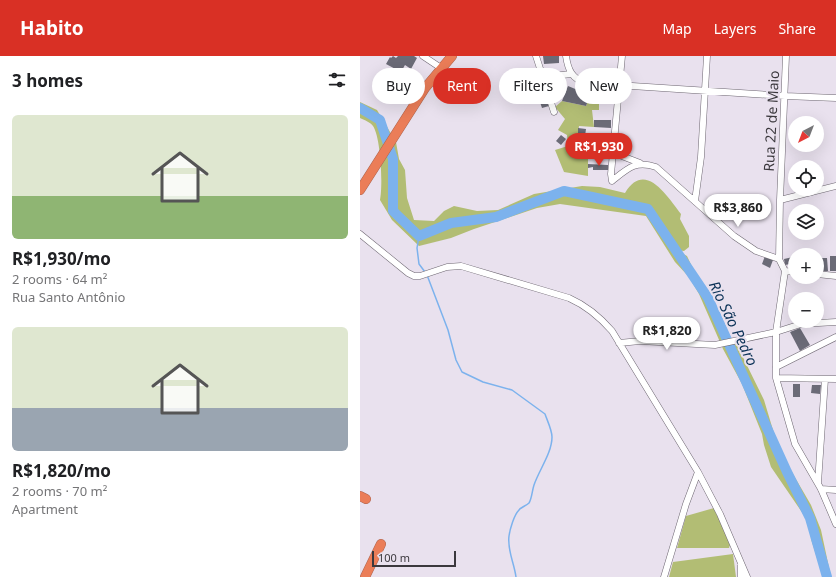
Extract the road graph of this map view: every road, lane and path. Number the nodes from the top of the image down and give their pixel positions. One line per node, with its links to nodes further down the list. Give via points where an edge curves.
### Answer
1 (424, 56): 8 (street)
2 (452, 56): 8 (highway)
3 (536, 56): 9 (street)
4 (566, 56): 12 (street)
5 (622, 56): 10 (street)
6 (707, 56): 16 (street)
7 (786, 56): 17 (street, Rua 22 de Maio)
8 (441, 68)
9 (539, 68)
10 (621, 68)
11 (567, 74): 12 (street)
12 (572, 74): 13 (street)
13 (575, 77)
14 (433, 79): 25 (highway, via 400,125)
15 (632, 88): 16 (street)
16 (706, 91): 17 (street); 27 (street)
17 (784, 96): 18 (street); 26 (street, Rua 22 de Maio)
18 (836, 98)
19 (551, 104): 21 (street)
20 (618, 104): 22 (street)
21 (554, 112)
22 (614, 153): 23 (street); 23 (street, via 612,181 626,170)
23 (642, 163): 27 (street, via 656,167)
24 (836, 186): 26 (street)
25 (360, 190)
26 (780, 200): 29 (street, Rua 22 de Maio)
27 (695, 201): 29 (street, via 734,236 756,251)
28 (360, 234): 36 (street, via 414,276 461,266 570,298 602,319)
29 (779, 259): 30 (street)
30 (785, 272): 34 (street)
31 (824, 275): 32 (street)
32 (836, 276)
33 (836, 322): 34 (street, via 801,324)
34 (776, 332): 36 (street, via 715,345 640,341); 37 (street)
35 (836, 338): 37 (street)
36 (619, 343): 41 (street)
37 (776, 367): 38 (street)
38 (776, 378): 39 (street); 42 (street, via 795,444)
39 (825, 379): 40 (street); 42 (street)
40 (836, 379)
41 (698, 472): 47 (street, via 720,514); 50 (street)
42 (818, 483): 43 (street)
43 (821, 489): 44 (street); 45 (street)
44 (836, 490)
45 (836, 524)
46 (381, 544): 49 (highway)
47 (741, 565): 51 (street); 52 (street)
48 (360, 569): 49 (highway)
49 (364, 577)
50 (664, 577)
51 (740, 577)
52 (747, 577)

